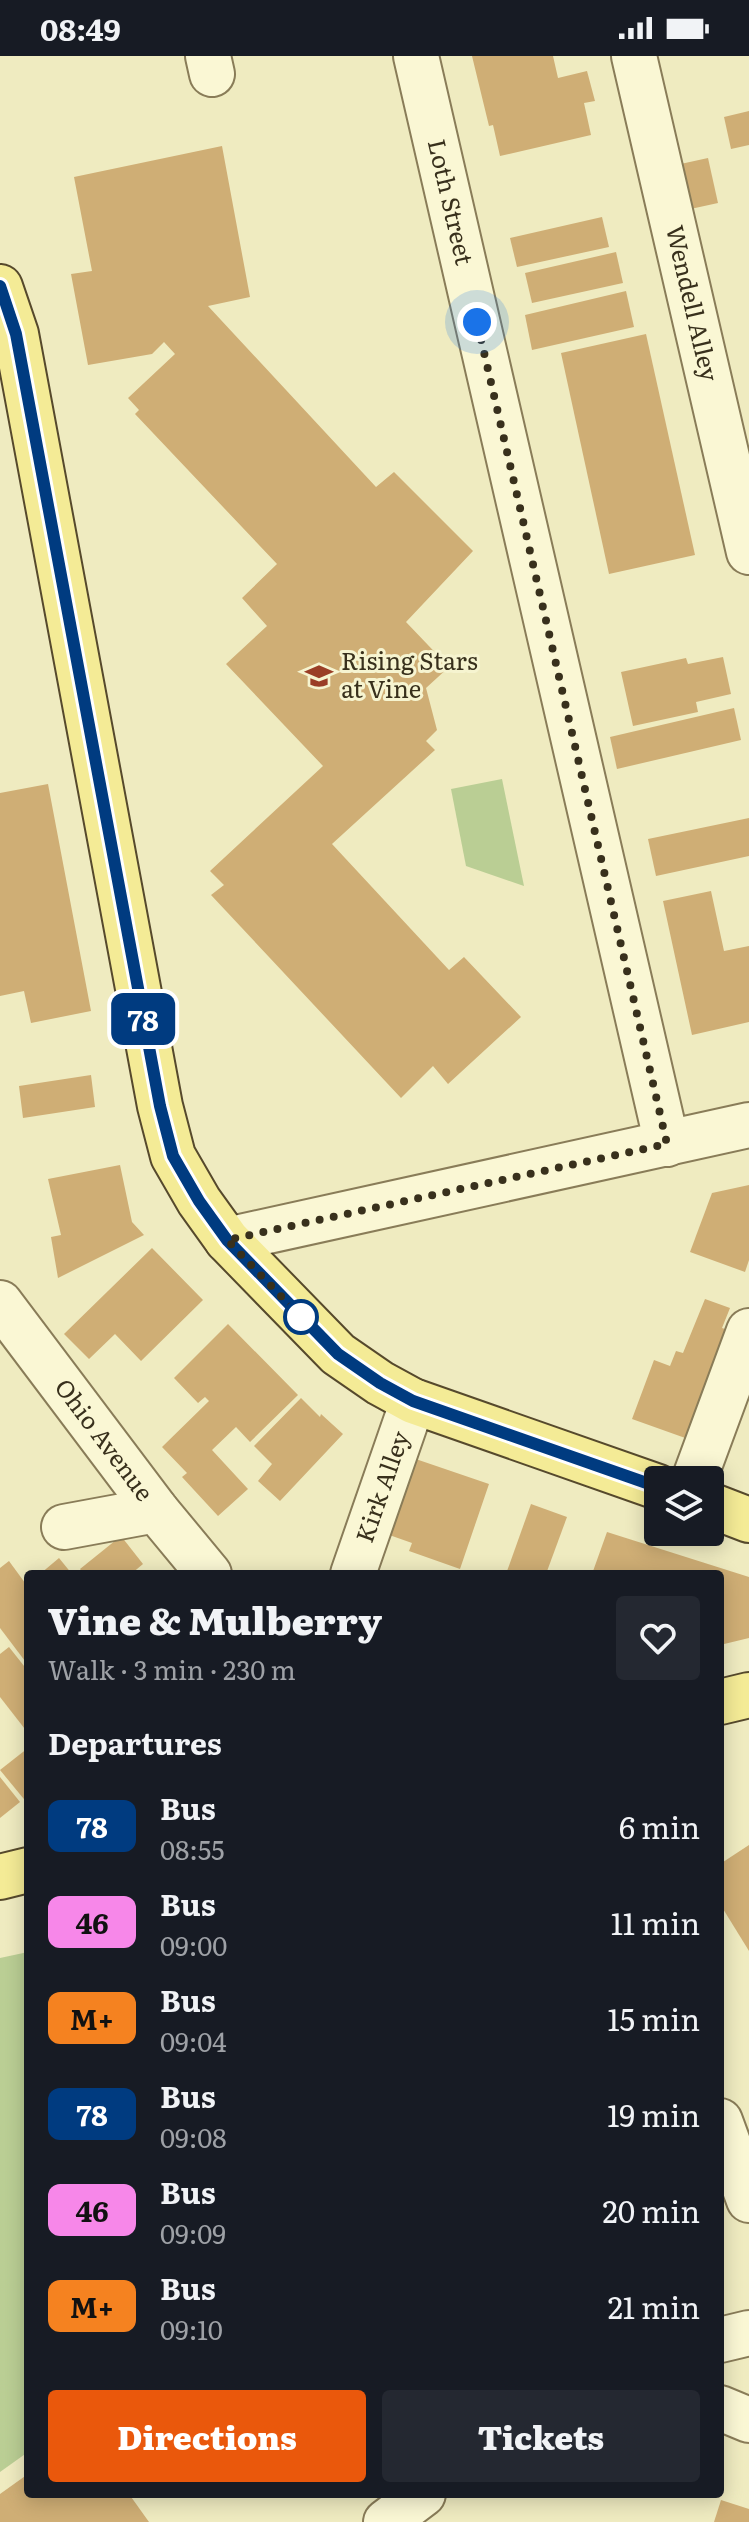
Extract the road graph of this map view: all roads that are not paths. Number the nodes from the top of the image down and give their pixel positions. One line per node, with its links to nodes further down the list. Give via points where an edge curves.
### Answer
1 (416, 56): 6 (street, Loth Street)
2 (634, 56): 4 (street, Wendell Alley)
3 (0, 287): 7 (main road, via 16,334 160,1106 173,1156)
4 (749, 552)
5 (749, 1125): 6 (street)
6 (667, 1144): 7 (street)
7 (227, 1240): 10 (main road, via 338,1354)
8 (0, 1303): 13 (street, Ohio Avenue)
9 (749, 1331): 11 (street)
10 (413, 1401): 12 (main road); 18 (street, Kirk Alley)
11 (699, 1466)
12 (644, 1482)
13 (156, 1510): 16 (street); 17 (street, Ohio Avenue)
14 (724, 1510): 15 (main road)
15 (749, 1520)
16 (64, 1527)
17 (206, 1570)
18 (354, 1570)
19 (749, 1695): 20 (main road)
20 (724, 1701)
21 (24, 1871): 22 (main road)
22 (0, 1877)
23 (724, 2132): 24 (street)
24 (749, 2200)
25 (749, 2333): 26 (street)
26 (724, 2339)
27 (724, 2410): 28 (street)
28 (749, 2420)
29 (418, 2498): 30 (street)
30 (386, 2522)

